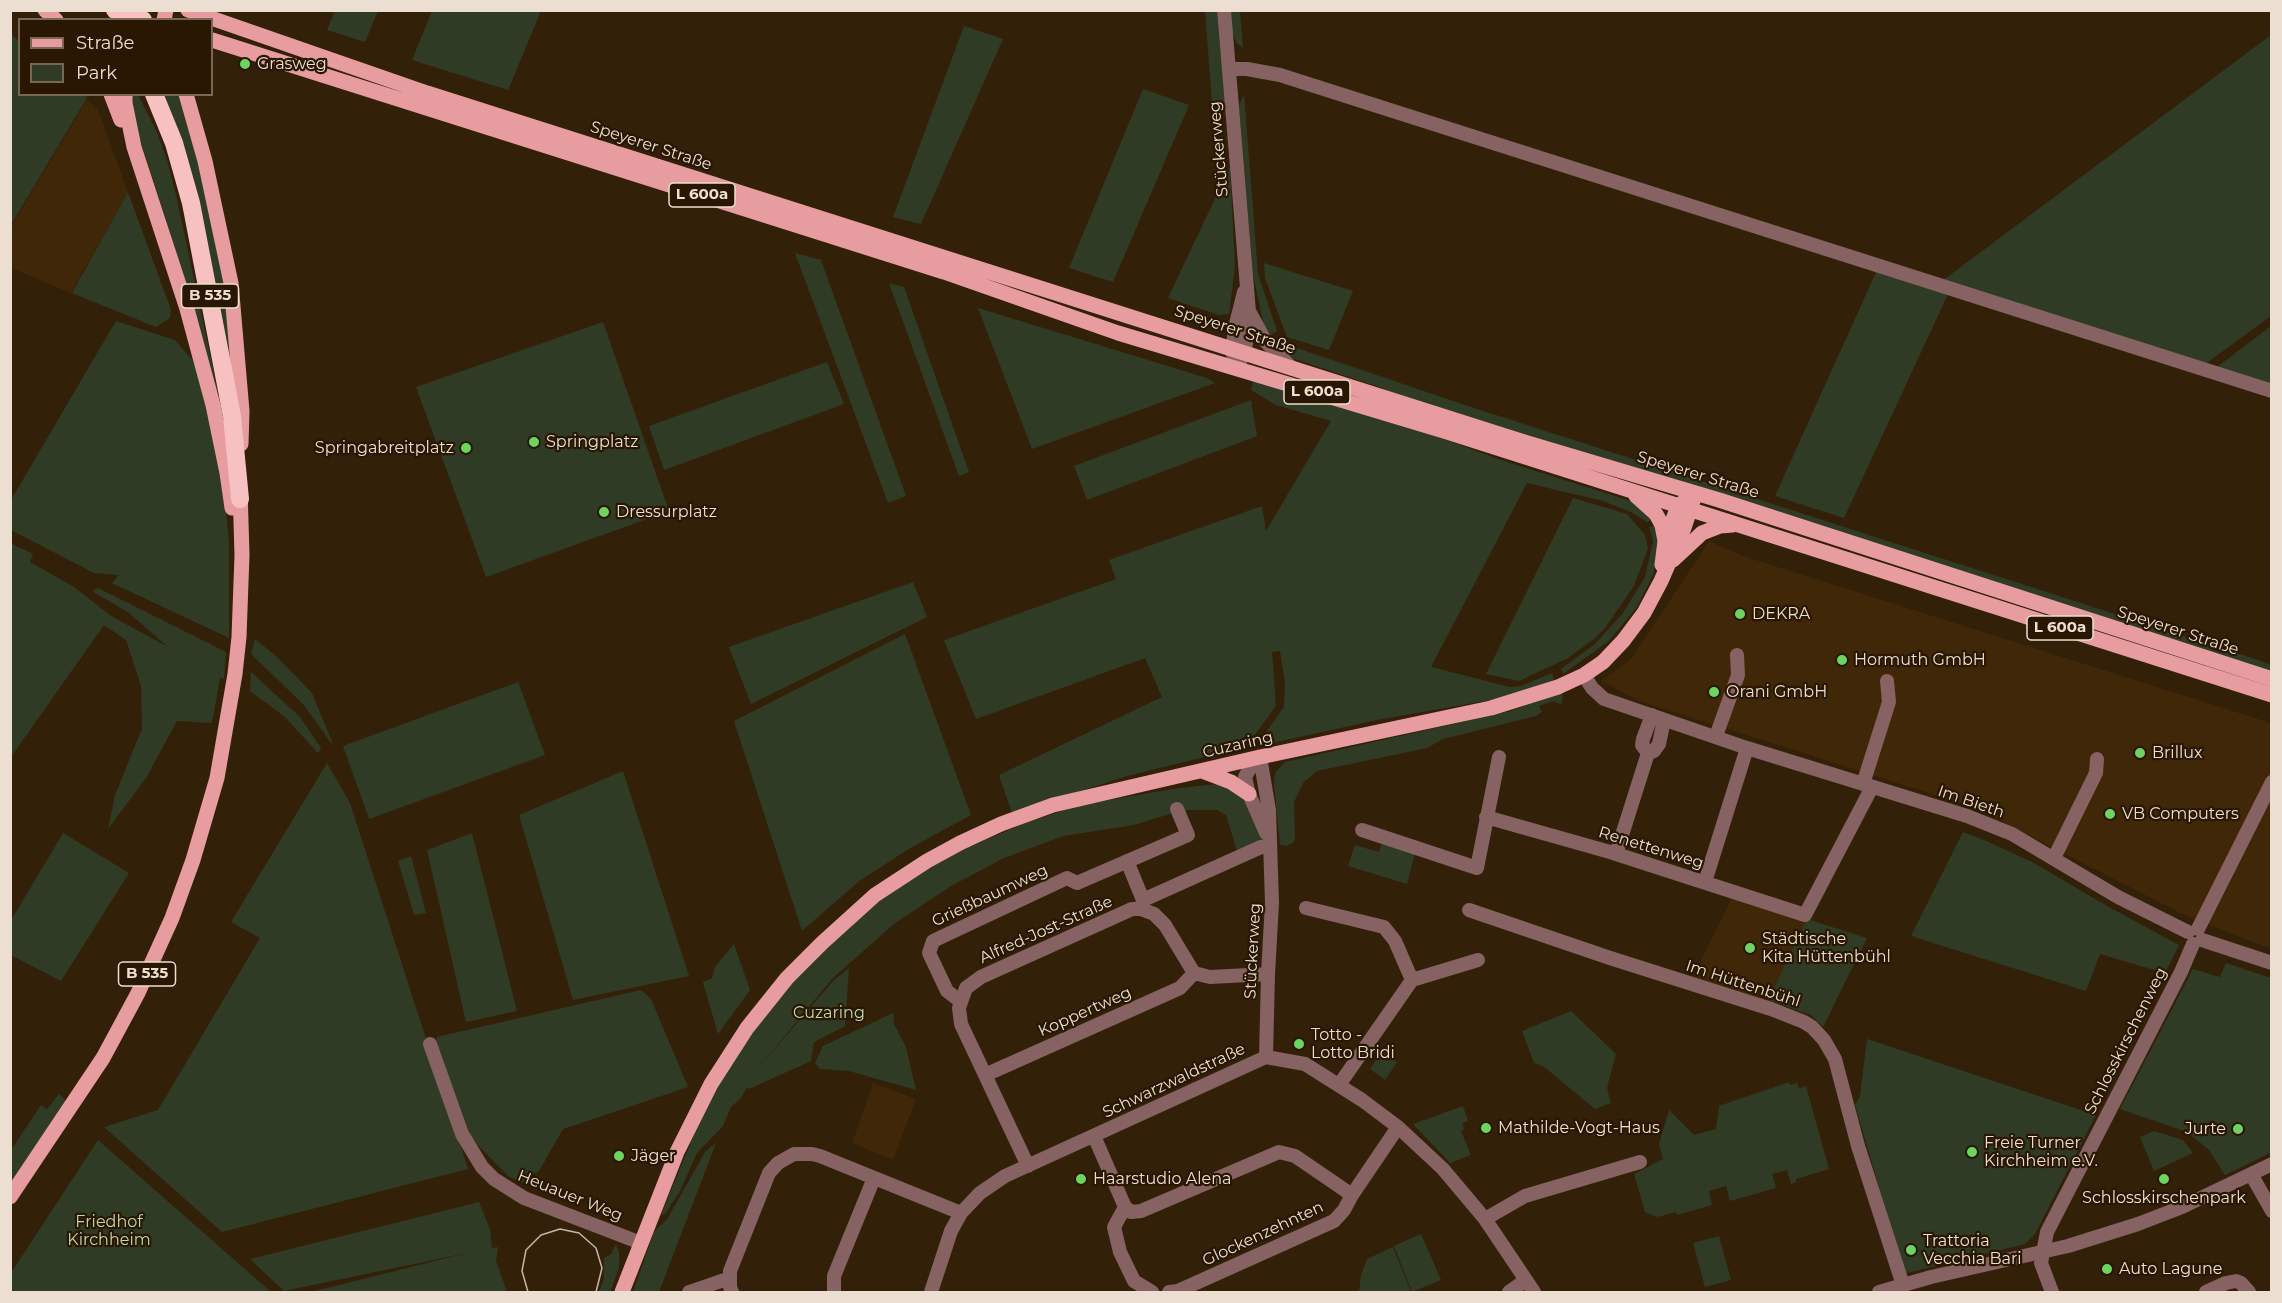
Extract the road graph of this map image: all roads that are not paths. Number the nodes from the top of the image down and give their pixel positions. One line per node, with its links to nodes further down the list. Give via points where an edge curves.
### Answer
1 (115, 10): 4 (highway)
2 (186, 10): 5 (main road, Speyerer Straße / L 600a)
3 (1224, 10): 8 (street, Stückerweg)
4 (137, 18)
5 (209, 18)
6 (213, 19): 16 (main road, Speyerer Straße / L 600a, via 439,97)
7 (213, 40): 18 (main road, Speyerer Straße / L 600a, via 954,276)
8 (1229, 69): 14 (street, Stückerweg); 19 (street, via 1280,75)
9 (112, 96): 13 (main road, B 535)
10 (125, 96): 13 (main road)
11 (187, 96): 22 (main road, via 231,283 242,411)
12 (155, 97): 22 (highway, B 535, via 174,143 194,214 232,416)
13 (134, 147): 28 (main road, B 535, via 187,309 213,405 227,473)
14 (1247, 284): 15 (street, Stückerweg); 16 (street, Stückerweg, via 1236,324)
15 (1249, 312): 16 (street, Stückerweg); 17 (street, via 1266,342)
16 (1239, 351): 17 (main road, Speyerer Straße / L 600a); 18 (street, Stückerweg)
17 (1292, 368): 21 (main road, Speyerer Straße / L 600a)
18 (1235, 370): 20 (main road, Speyerer Straße / L 600a)
19 (2271, 392)
20 (1629, 490): 23 (main road, Speyerer Straße / L 600a); 25 (main road, via 1656,514)
21 (1695, 492): 23 (main road, Cuzaring); 31 (main road, Speyerer Straße / L 600a)
22 (240, 499): 28 (main road, B 535)
23 (1685, 508): 24 (main road, Speyerer Straße / L 600a); 25 (main road, Cuzaring); 26 (main road, Cuzaring)
24 (1736, 524): 26 (main road, via 1702,533); 33 (main road, Speyerer Straße / L 600a)
25 (1665, 541): 27 (main road, Cuzaring)
26 (1669, 564): 27 (main road, Cuzaring)
27 (1661, 581): 30 (main road, Cuzaring, via 1623,642)
28 (240, 588): 74 (main road, B 535, via 235,674 212,798 168,927 102,1058)
29 (1737, 655): 35 (street, via 1738,675)
30 (1584, 675): 34 (street, Im Bieth, via 1604,699); 37 (main road, Cuzaring, via 1502,705)
31 (2271, 679)
32 (1887, 681): 42 (street, via 1889,702)
33 (2271, 695)
34 (1658, 717): 35 (street, Im Bieth); 48 (street, via 1643,739 1648,753)
35 (1716, 736): 36 (street, Im Bieth)
36 (1748, 748): 42 (street, Im Bieth); 51 (street)
37 (1260, 757): 40 (main road, Cuzaring); 43 (street, Stückerweg, via 1245,777); 47 (street, Stückerweg, via 1269,810)
38 (1499, 757): 45 (street)
39 (2097, 759): 49 (street, via 2096,773)
40 (1202, 771): 43 (main road); 79 (main road, Cuzaring, via 1053,805 1010,820 927,861 860,908 788,978 747,1028 717,1074 677,1152)
41 (2271, 782): 55 (street, Schlosskirschenweg)
42 (1868, 785): 49 (street, Im Bieth, via 1967,816 2012,834); 51 (street, Renettenweg, via 1805,915)
43 (1249, 794): 47 (street, Stückerweg)
44 (1177, 809): 50 (street, Grießbaumweg, via 1188,835)
45 (1486, 817): 46 (street, via 1477,868); 48 (street, Renettenweg)
46 (1362, 830)
47 (1270, 846): 52 (street, Alfred-Jost-Straße); 59 (street, Stückerweg)
48 (1616, 854): 51 (street, Renettenweg)
49 (2054, 858): 55 (street, Im Bieth, via 2118,897)
50 (1127, 861): 52 (street); 61 (street, Grießbaumweg, via 1077,883 1067,878 933,941 929,953 947,991)
51 (1705, 882)
52 (1142, 904): 58 (street, via 1165,925); 61 (street, Alfred-Jost-Straße, via 981,977 966,988)
53 (1306, 908): 60 (street, via 1384,927 1395,940)
54 (1469, 910): 83 (street, Im Hüttenbühl, via 1771,1009 1812,1027 1835,1059 1858,1146)
55 (2195, 936): 57 (street, Im Bieth); 80 (street, Schlosskirschenweg, via 2181,972 2047,1232)
56 (1478, 960): 60 (street)
57 (2271, 963)
58 (1194, 973): 59 (street, via 1210,977); 64 (street, Koppertweg, via 1180,988)
59 (1268, 974): 63 (street, Stückerweg)
60 (1412, 981): 65 (street)
61 (960, 1001): 64 (street, via 961,1024)
62 (430, 1044): 79 (street, Heuauer Weg, via 462,1134 494,1179 524,1198)
63 (1266, 1057): 65 (street, Schwarzwaldstraße, via 1305,1064); 67 (street, Schwarzwaldstraße)
64 (985, 1075): 70 (street)
65 (1339, 1085): 66 (street, Schwarzwaldstraße)
66 (1398, 1127): 73 (street, Glockenzehnten); 78 (street, Schwarzwaldstraße, via 1443,1169)
67 (1094, 1136): 70 (street, Schwarzwaldstraße); 75 (street)
68 (1640, 1162): 78 (street, via 1525,1196)
69 (2271, 1164): 71 (street)
70 (1028, 1166): 77 (street, Schwarzwaldstraße, via 980,1193)
71 (2251, 1174): 76 (street); 80 (street, via 2138,1224)
72 (874, 1178): 77 (street); 81 (street, via 812,1154 794,1154 778,1163 769,1173); 87 (street, via 834,1276)
73 (1352, 1195): 75 (street, via 1295,1156 1279,1152 1141,1211); 90 (street, Glockenzehnten, via 1334,1221)
74 (10, 1197)
75 (1125, 1208): 89 (street, via 1114,1227 1120,1252 1134,1281)
76 (2271, 1211)
77 (960, 1213): 88 (street, Schwarzwaldstraße)
78 (1485, 1219): 82 (street, Schwarzwaldstraße)
79 (640, 1243): 84 (main road, Cuzaring)
80 (2042, 1251): 83 (street); 94 (street, via 2041,1263)
81 (730, 1278): 85 (street); 86 (street)
82 (1526, 1280): 91 (street); 92 (street, Schwarzwaldstraße)
83 (1903, 1285): 93 (street)
84 (622, 1293)
85 (689, 1293)
86 (732, 1293)
87 (834, 1293)
88 (931, 1293)
89 (1152, 1293)
90 (1168, 1293)
91 (1509, 1293)
92 (1534, 1293)
93 (1879, 1293)
94 (2052, 1293)
95 (2206, 1293): 96 (street, via 2236,1281)
96 (2249, 1293)

